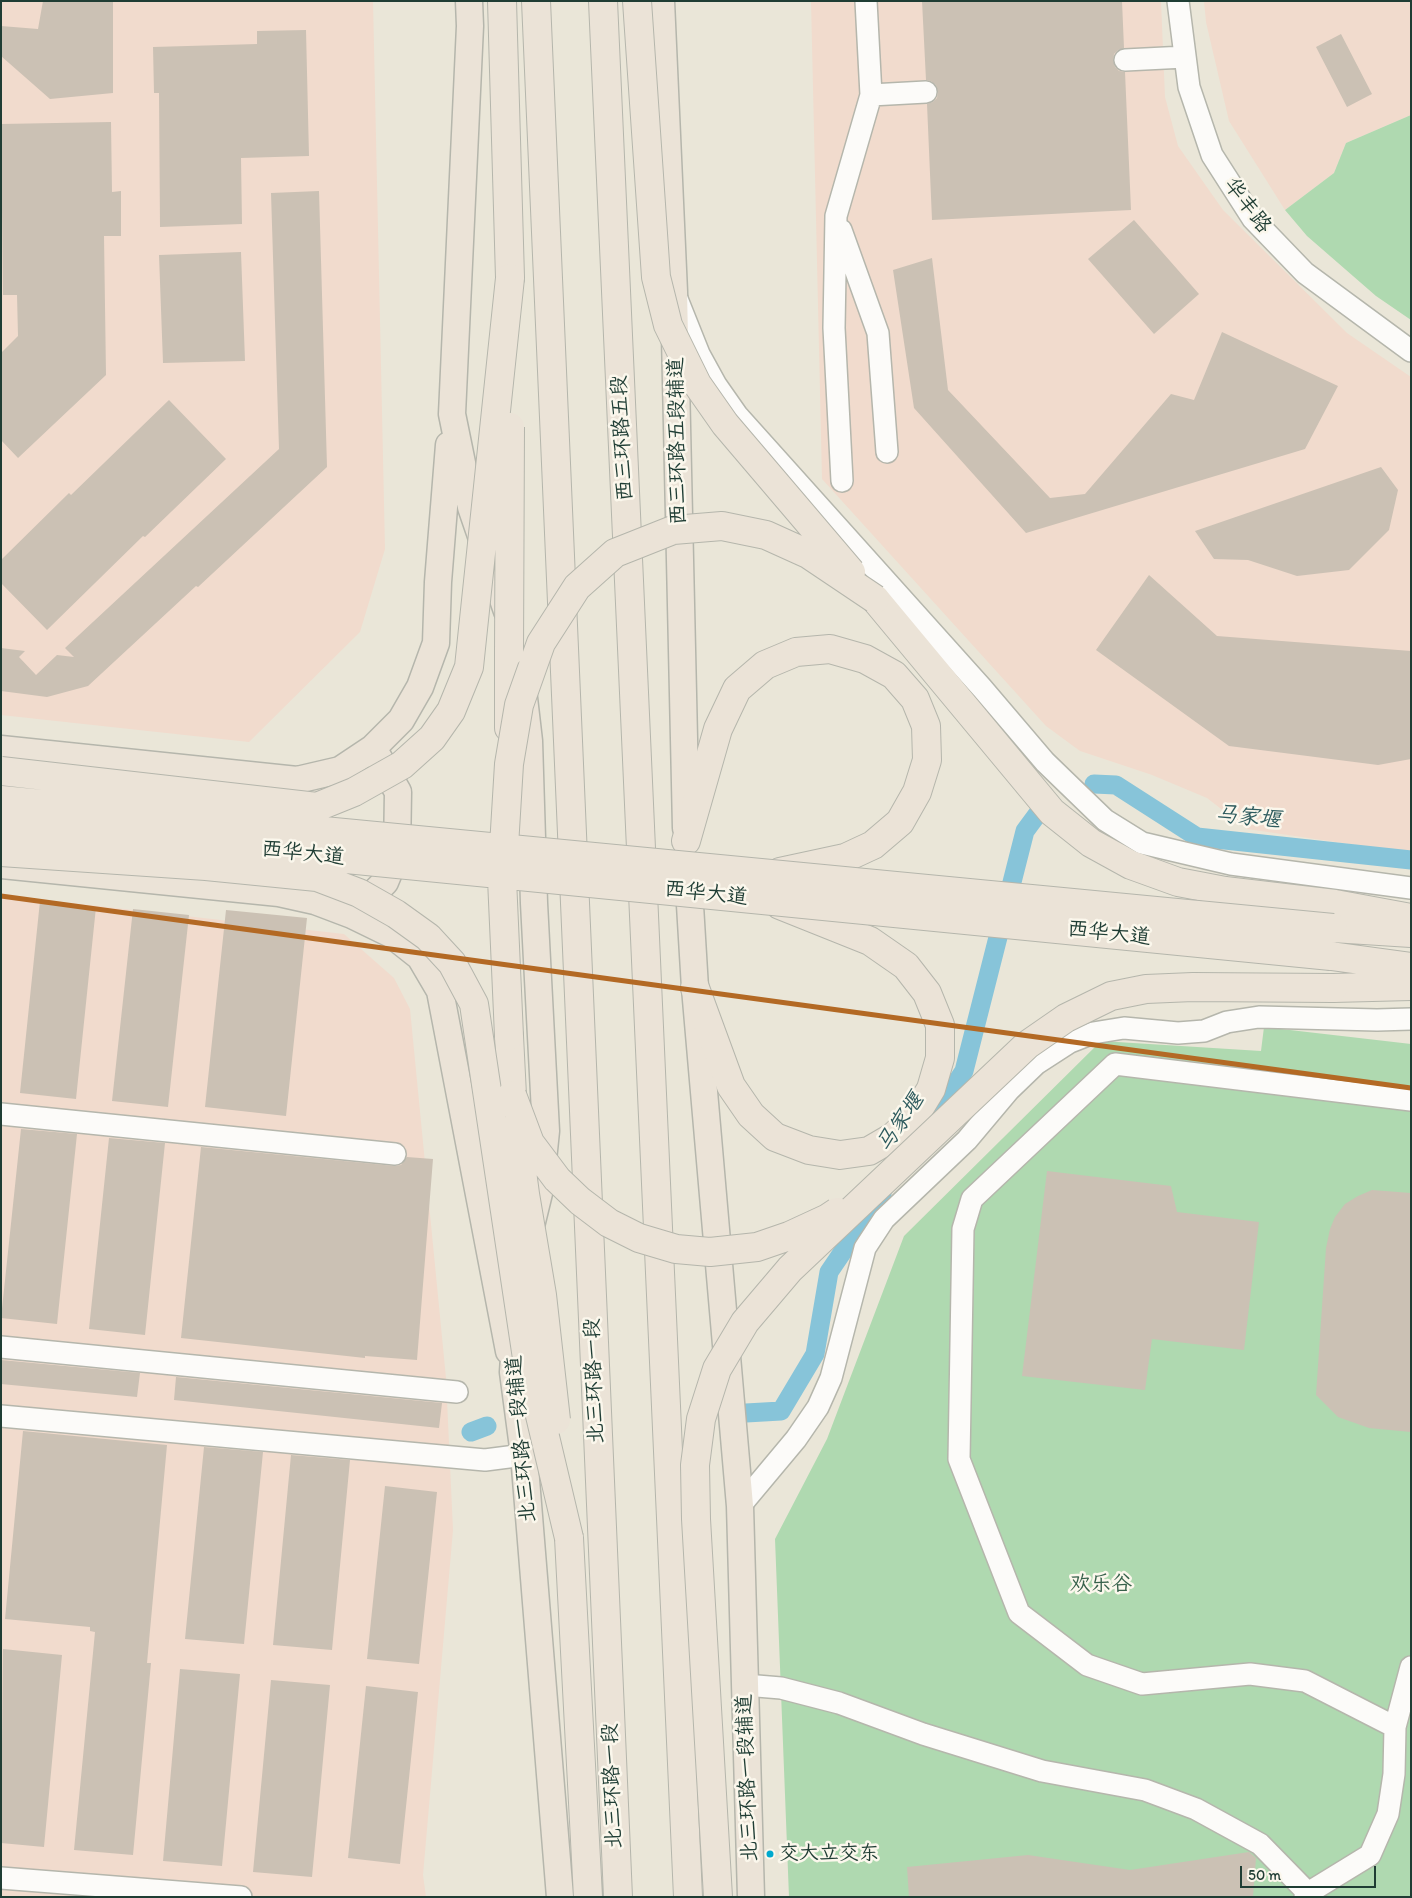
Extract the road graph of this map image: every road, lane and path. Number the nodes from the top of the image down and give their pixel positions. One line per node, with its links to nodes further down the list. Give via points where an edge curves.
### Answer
1 (469, 1): 17 (main road)
2 (502, 1): 14 (highway)
3 (536, 1): 68 (highway, 北三环路一段)
4 (603, 1): 69 (highway, 西三环路五段)
5 (637, 1): 20 (highway, bridge, via 656,277 668,325 697,384 725,424)
6 (661, 1): 15 (main road, 西三环路五段辅道)
7 (866, 1): 12 (street)
8 (1178, 1): 9 (street, 华丰路)
9 (1185, 57): 10 (street); 16 (street, 华丰路, via 1190,87 1212,155 1252,219 1305,273)
10 (1125, 60)
11 (926, 92): 12 (street)
12 (871, 95): 13 (street)
13 (836, 216): 18 (street, via 878,333); 19 (street, via 834,328)
14 (510, 278): 23 (highway, bridge); 27 (highway, bridge, via 469,667 451,711 432,738 402,765)
15 (674, 292): 31 (main road, 西三环路五段辅道); 38 (street, via 704,362 737,415 1045,762 1104,820 1142,844 1222,862)
16 (1411, 351)
17 (452, 414): 21 (main road, via 436,642 420,687 400,720); 54 (main road, 北三环路一段辅道, via 471,507 515,632 530,741 546,1131 540,1189 517,1300)
18 (887, 452)
19 (842, 481)
20 (875, 599): 23 (highway, bridge, via 808,554 766,535 722,526 673,530 615,553 577,587 541,643 519,705); 41 (highway, via 1052,812 1091,843 1131,865 1178,882)
21 (373, 748): 22 (main road, via 340,770 297,780); 40 (main road, via 398,792 397,853 385,882)
22 (1, 749)
23 (509, 764): 48 (highway, bridge, via 502,879)
24 (1, 771): 25 (highway, bridge)
25 (95, 782): 27 (highway, bridge); 29 (highway, bridge)
26 (1, 800): 29 (highway, 西华大道, bridge)
27 (317, 808): 30 (highway, bridge)
28 (1, 824): 29 (highway, 西华大道, bridge)
29 (170, 829): 30 (highway, 西华大道, bridge); 33 (highway, bridge)
30 (232, 835): 35 (highway, 西华大道, bridge); 36 (highway, bridge); 39 (highway, 西华大道, bridge)
31 (686, 841): 35 (highway, via 718,728 738,689 765,666 796,652 830,649 865,659 894,675 915,699 926,726 927,760 917,792 900,822 874,845 845,858); 37 (main road, 西三环路五段辅道)
32 (1, 852): 33 (highway, bridge)
33 (90, 859): 36 (highway, bridge)
34 (1, 865): 40 (main road, via 279,893)
35 (771, 874): 41 (highway, 西华大道, bridge)
36 (317, 877): 59 (highway, bridge, via 359,893 428,937 452,963 474,1004 528,1365)
37 (689, 880): 46 (main road, 北三环路一段辅道)
38 (1411, 888)
39 (767, 900): 44 (highway, 西华大道, bridge, via 1331,956); 46 (highway, bridge, via 870,941 906,966 927,993 940,1026 940,1058 931,1089 914,1117 893,1137 869,1151 840,1154 809,1150 776,1137 751,1115 731,1086)
40 (352, 915): 54 (main road, via 391,934 420,957 440,991)
41 (1334, 916): 42 (highway); 43 (highway, 西华大道)
42 (1411, 918)
43 (1411, 933)
44 (1411, 967)
45 (1411, 986): 52 (highway, bridge, via 1193,987 1146,989 1111,996 1066,1018 1028,1044)
46 (695, 988): 58 (main road, 北三环路一段辅道)
47 (1411, 1019): 58 (street, via 1259,1017 1226,1022 1204,1031 1178,1033 1124,1028 1093,1033 1070,1042 1036,1064 1009,1090 967,1140 884,1219 864,1248 831,1378 818,1408 796,1440)
48 (512, 1095): 52 (highway, bridge, via 530,1143 557,1179 580,1201 609,1223 639,1238 676,1249 710,1252 758,1247 790,1236 828,1218); 59 (highway, bridge, via 542,1295)
49 (1411, 1100): 62 (street, via 1115,1064 972,1199 963,1238 959,1460 1019,1613 1087,1664 1142,1684 1250,1674 1306,1681)
50 (1, 1114): 51 (street)
51 (395, 1154)
52 (902, 1164): 70 (highway, bridge, via 790,1269 745,1322 717,1369 701,1419 695,1465 696,1519)
53 (1, 1347): 55 (street)
54 (513, 1372): 57 (main road, 北三环路一段辅道)
55 (457, 1392)
56 (1, 1416): 57 (street, via 485,1460)
57 (524, 1455): 66 (main road, 北三环路一段辅道)
58 (740, 1506): 61 (main road, 北三环路一段辅道)
59 (568, 1538): 67 (highway)
60 (1411, 1667): 62 (street)
61 (745, 1685): 64 (street, via 781,1688 839,1703 1042,1772 1145,1790 1188,1806 1260,1844); 71 (main road, 北三环路一段辅道)
62 (1395, 1727): 64 (street, via 1394,1774 1388,1814 1370,1855)
63 (1, 1878): 65 (street)
64 (1307, 1895)
65 (241, 1897)
66 (560, 1897)
67 (588, 1897)
68 (618, 1897)
69 (688, 1897)
70 (718, 1897)
71 (751, 1897)

